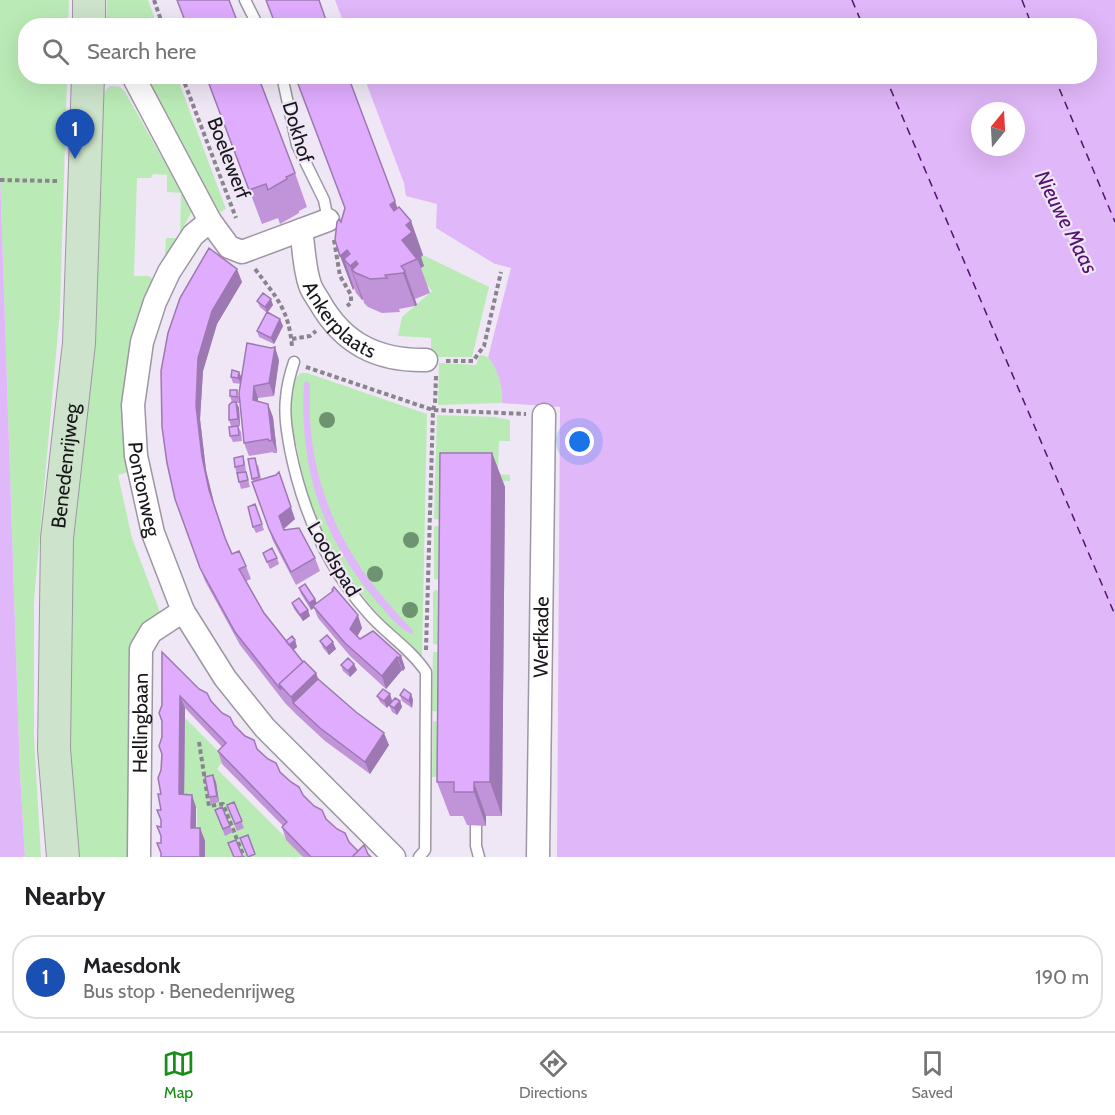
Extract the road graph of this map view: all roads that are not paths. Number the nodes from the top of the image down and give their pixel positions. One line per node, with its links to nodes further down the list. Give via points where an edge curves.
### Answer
1 (89, 0): 3 (street)
2 (244, 0): 4 (lane)
3 (89, 18)
4 (254, 18)
5 (88, 84): 16 (street, Benedenrijweg, via 79,343 57,538 54,749)
6 (137, 84): 8 (street)
7 (284, 84): 9 (lane, Dokhof, via 297,146 324,200)
8 (210, 220): 10 (street, via 229,247 245,251); 14 (street, Pontonweg, via 193,235 155,302 142,342 133,405 136,456 153,533)
9 (328, 220): 10 (street)
10 (301, 230): 11 (street, Ankerplaats, via 310,285 329,320 351,341 385,356)
11 (432, 361)
12 (294, 362): 19 (lane, Loodspad, via 285,399 286,417 306,512 348,587 426,672 425,850)
13 (544, 415): 21 (street, Werfkade)
14 (183, 611): 17 (street, Hellingbaan, via 151,632 141,649); 18 (street, Pontonweg, via 225,678 265,728)
15 (476, 826): 20 (lane)
16 (63, 857)
17 (139, 857)
18 (394, 857)
19 (419, 857)
20 (479, 857)
21 (538, 857)

